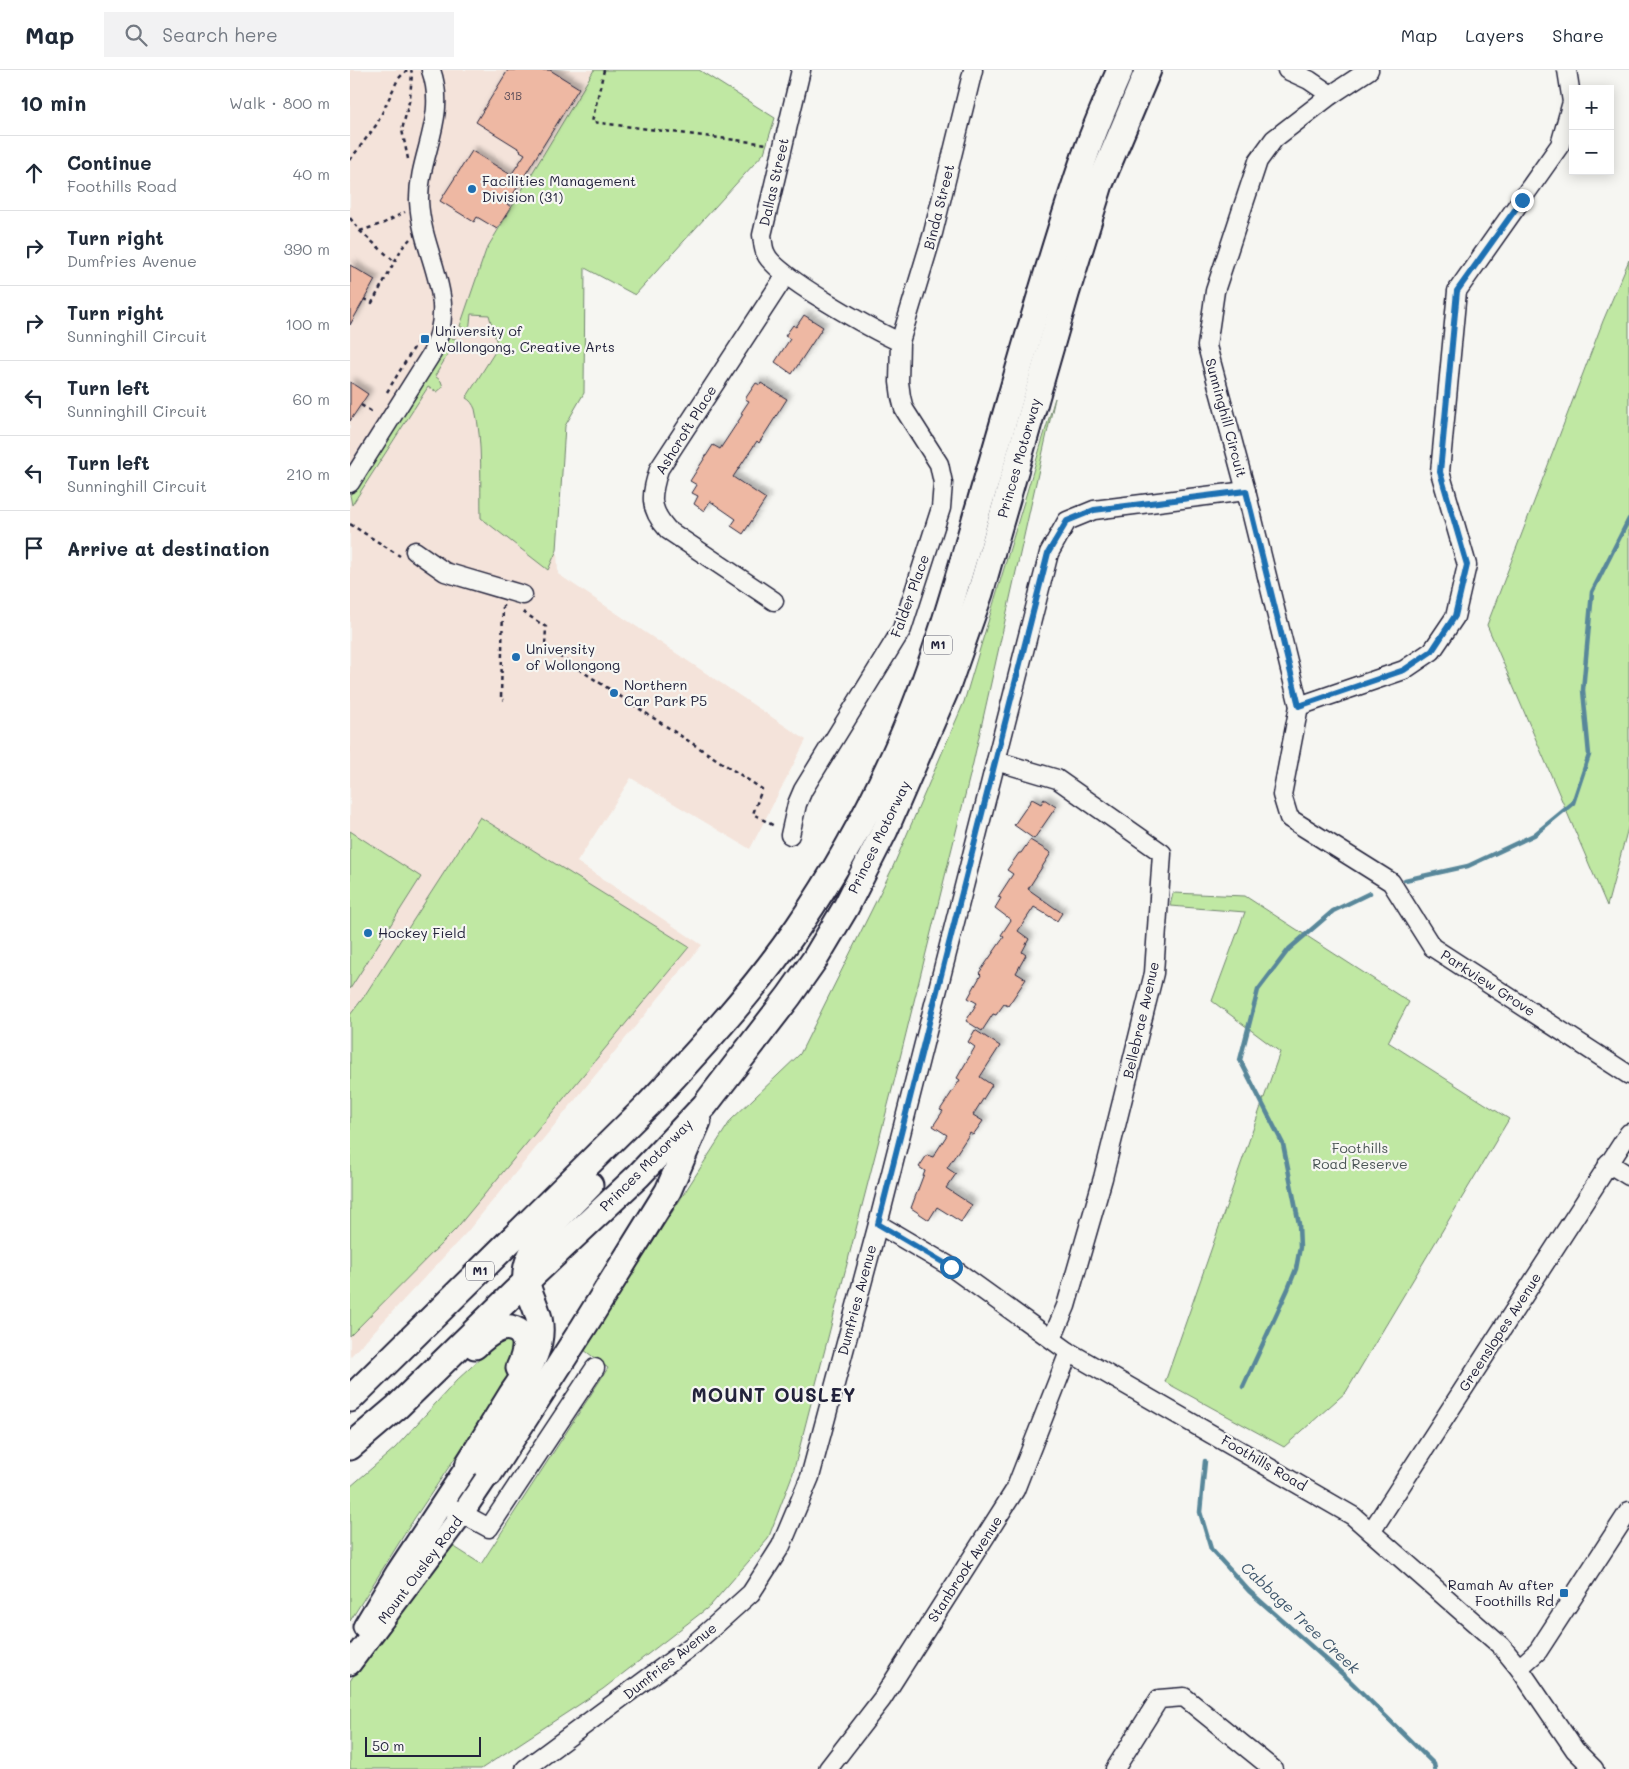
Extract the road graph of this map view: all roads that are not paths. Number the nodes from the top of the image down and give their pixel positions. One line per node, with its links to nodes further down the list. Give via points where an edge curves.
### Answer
1 (430, 70): 12 (street, via 436,91 436,111 419,199 424,232 442,298 442,325 432,353)
2 (801, 70): 10 (street, Dallas Street, via 762,235 766,255)
3 (973, 70): 11 (street, Binda Street, via 933,233)
4 (1120, 70): 20 (highway, Princes Motorway / M1, via 1081,164 938,646 904,734)
5 (1148, 70): 22 (highway, Princes Motorway / M1, via 1100,184 980,593 947,688 885,830 846,907 789,996)
6 (1287, 70): 9 (street)
7 (1368, 70): 9 (street, Sunninghill Circuit)
8 (1567, 70): 17 (street, via 1572,102 1560,145 1457,291 1440,472 1467,565 1455,616 1432,651 1404,670)
9 (1331, 95): 13 (street, Sunninghill Circuit, via 1274,139 1258,161 1215,291 1207,346)
10 (786, 276): 11 (street, Dallas Street, via 879,333); 15 (street, Ashcroft Place, via 659,469 652,504 658,519 668,530)
11 (900, 342): 19 (street, Falder Place, via 901,397 904,409 939,464 943,483 941,508 902,629 803,790)
12 (350, 482)
13 (1246, 491): 17 (street, Sunninghill Circuit); 18 (street, Dumfries Avenue, via 1094,510 1067,521 1048,553)
14 (414, 551): 16 (street, via 445,572)
15 (774, 601)
16 (521, 602)
17 (1299, 706): 21 (street, Parkview Grove, via 1282,795 1289,818 1391,882 1432,947)
18 (996, 761): 26 (street, Dumfries Avenue); 28 (street, Bellebrae Avenue, via 1058,780 1162,853 1154,973 1100,1187 1066,1306)
19 (790, 835)
20 (839, 863): 27 (highway, via 797,942 777,971 680,1090 543,1235 529,1258); 31 (highway, Princes Motorway / M1, via 797,929 686,1064)
21 (1629, 1075)
22 (705, 1105): 27 (highway, Princes Motorway / M1, via 638,1176); 34 (highway, via 668,1191 578,1336)
23 (1629, 1133): 24 (street, Greenslopes Avenue)
24 (1608, 1163): 25 (street); 38 (street, Greenslopes Avenue)
25 (1629, 1176)
26 (878, 1224): 28 (street, Foothills Road, via 951,1267); 42 (street, Dumfries Avenue, via 810,1477 782,1546 751,1593 693,1645)
27 (526, 1282): 32 (highway, Princes Motorway / M1, via 397,1407); 34 (highway, via 540,1316 539,1343)
28 (1052, 1339): 29 (street, Foothills Road)
29 (1069, 1352): 38 (street, Foothills Road, via 1336,1505); 43 (street, Stanbrook Avenue, via 1016,1490 882,1699)
30 (595, 1368): 37 (street, via 489,1528)
31 (350, 1400)
32 (350, 1447)
33 (350, 1461): 34 (highway, via 484,1338 498,1329 510,1328 524,1337 525,1350 514,1380 487,1423)
34 (479, 1469): 35 (main road, Mount Ousley Road); 37 (main road, Mount Ousley Road)
35 (443, 1502): 37 (street); 39 (main road, Mount Ousley Road)
36 (1629, 1511): 41 (street, via 1538,1651)
37 (462, 1514): 40 (main road, Mount Ousley Road)
38 (1372, 1532): 41 (street, Foothills Road, via 1501,1646)
39 (350, 1651)
40 (350, 1664)
41 (1519, 1668): 46 (street, Foothills Road, via 1575,1750)
42 (526, 1769)
43 (828, 1769)
44 (1115, 1769): 45 (street, via 1159,1699 1184,1696)
45 (1273, 1769)
46 (1594, 1769)

